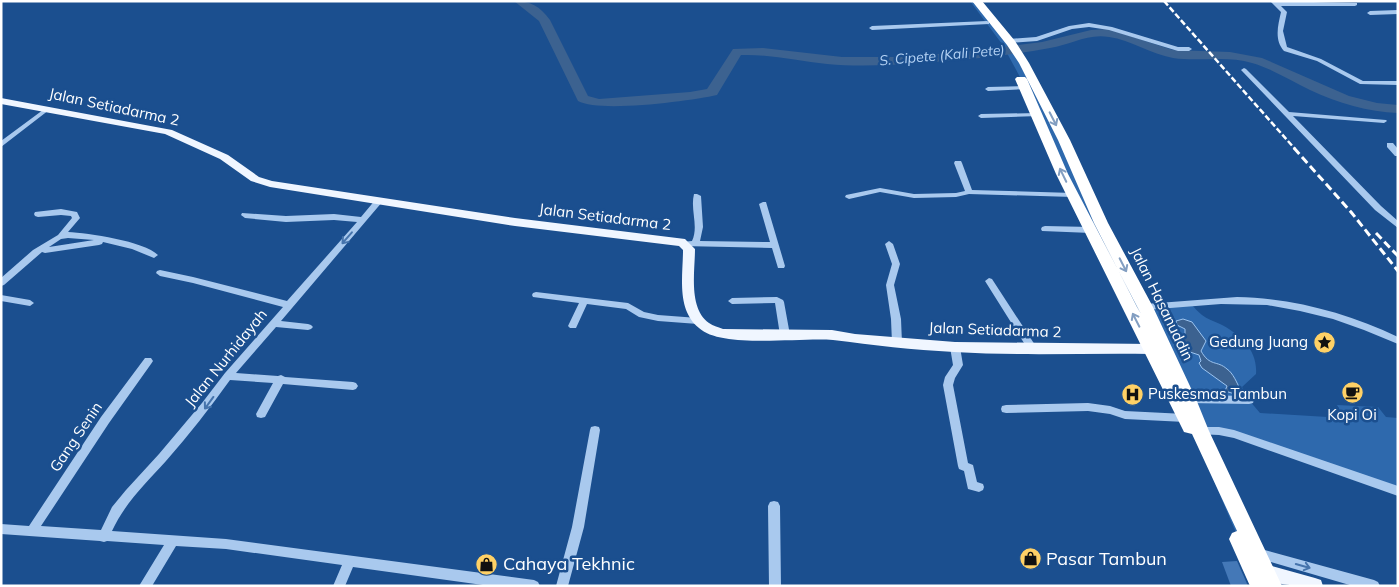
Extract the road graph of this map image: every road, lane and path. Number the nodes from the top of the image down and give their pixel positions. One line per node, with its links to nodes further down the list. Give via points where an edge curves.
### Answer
1 (970, 1): 8 (highway)
2 (977, 1): 8 (highway)
3 (1275, 2): 4 (street); 14 (street, via 1284,12 1280,31 1286,50 1319,60 1362,83)
4 (1322, 2): 5 (street)
5 (1355, 4)
6 (1398, 12): 7 (street)
7 (1370, 13)
8 (991, 23): 9 (street); 10 (highway, Jalan Hasanuddin)
9 (872, 28)
10 (1008, 42): 11 (street, via 1037,39 1089,25 1119,30 1178,49); 12 (highway, Jalan Hasanuddin)
11 (1189, 49)
12 (1018, 61): 15 (highway, Jalan Hasanuddin); 58 (highway, Jalan Hasanuddin, one-way to 58, via 1064,140 1101,223)
13 (1244, 70): 19 (street)
14 (1398, 83)
15 (1026, 88): 16 (street); 20 (highway, Jalan Hasanuddin)
16 (988, 89)
17 (1, 100): 18 (main road, Jalan Setiadarma 2)
18 (47, 110): 24 (street); 33 (main road, Jalan Setiadarma 2, via 168,132 224,157 263,183)
19 (1287, 114): 22 (street); 38 (street)
20 (1037, 115): 21 (street); 30 (highway, Jalan Hasanuddin, one-way to 20)
21 (981, 116)
22 (1384, 121)
23 (1, 138): 24 (street)
24 (10, 138): 26 (street)
25 (1390, 145): 27 (street)
26 (1, 146)
27 (1398, 154)
28 (958, 163): 29 (street)
29 (969, 192): 30 (street); 32 (street, via 956,196 914,196 880,190)
30 (1074, 195): 40 (highway, Jalan Hasanuddin)
31 (697, 196): 43 (street, via 700,233)
32 (849, 197)
33 (379, 201): 37 (street, Jalan Nurhidayah); 43 (main road, Jalan Setiadarma 2)
34 (763, 204): 45 (street)
35 (38, 214): 41 (street, via 74,214 76,218)
36 (245, 215): 37 (street)
37 (363, 220): 57 (street, Jalan Nurhidayah, one-way to 57)
38 (1398, 225)
39 (1045, 230): 40 (street)
40 (1091, 230): 68 (highway, Jalan Hasanuddin, one-way to 40)
41 (61, 236): 42 (street); 46 (street)
42 (109, 241): 46 (street); 47 (street)
43 (690, 244): 45 (street); 59 (main road, Jalan Setiadarma 2, via 690,299)
44 (889, 244): 65 (street, via 896,264 890,285)
45 (774, 245): 48 (street)
46 (38, 252): 51 (street)
47 (154, 255)
48 (781, 266)
49 (160, 273): 57 (street)
50 (989, 282): 67 (street)
51 (1, 283)
52 (536, 295): 55 (street)
53 (1, 298): 56 (street)
54 (732, 301): 63 (street, via 777,300)
55 (584, 302): 59 (street, via 628,306 642,315 658,318); 61 (street)
56 (30, 304)
57 (289, 305): 60 (street, Jalan Nurhidayah)
58 (1145, 307): 64 (street, via 1267,302 1318,312); 73 (highway, Jalan Hasanuddin)
59 (698, 321): 63 (main road, Jalan Setiadarma 2, via 722,334)
60 (274, 323): 62 (street); 70 (street, Jalan Nurhidayah)
61 (573, 326)
62 (308, 327)
63 (785, 335): 65 (main road, Jalan Setiadarma 2, via 832,335)
64 (1398, 341)
65 (897, 343): 66 (main road, Jalan Setiadarma 2)
66 (956, 347): 67 (main road, Jalan Setiadarma 2); 80 (street, via 958,366 948,385 963,466 969,468 972,486)
67 (1032, 348): 68 (main road, Jalan Setiadarma 2)
68 (1151, 349): 77 (highway, Jalan Hasanuddin)
69 (148, 361): 84 (street, Gang Senin)
70 (228, 376): 71 (street); 85 (street, Jalan Nurhidayah, one-way to 85, via 195,420 130,493)
71 (281, 379): 72 (street); 76 (street)
72 (353, 386)
73 (1188, 399): 74 (street); 79 (highway, Jalan Hasanuddin)
74 (1249, 400)
75 (1006, 409): 77 (street, via 1088,407 1125,415)
76 (261, 414)
77 (1185, 418): 89 (highway, Jalan Hasanuddin)
78 (595, 430): 94 (street, via 578,527)
79 (1200, 431): 81 (street, via 1234,434); 87 (highway, Jalan Hasanuddin)
80 (979, 487)
81 (1398, 491)
82 (774, 506): 95 (street)
83 (1, 529): 84 (street)
84 (31, 532): 85 (street)
85 (104, 537): 86 (street)
86 (173, 541): 88 (street, via 226,544); 91 (street)
87 (1256, 553): 89 (highway, Jalan Hasanuddin); 97 (street, one-way to 97)
88 (350, 560): 90 (street); 92 (street)
89 (1266, 581): 96 (main road)
90 (470, 582): 93 (street)
91 (144, 586)
92 (339, 586)
93 (534, 586)
94 (562, 586)
95 (775, 586)
96 (1315, 586)
97 (1374, 586)

